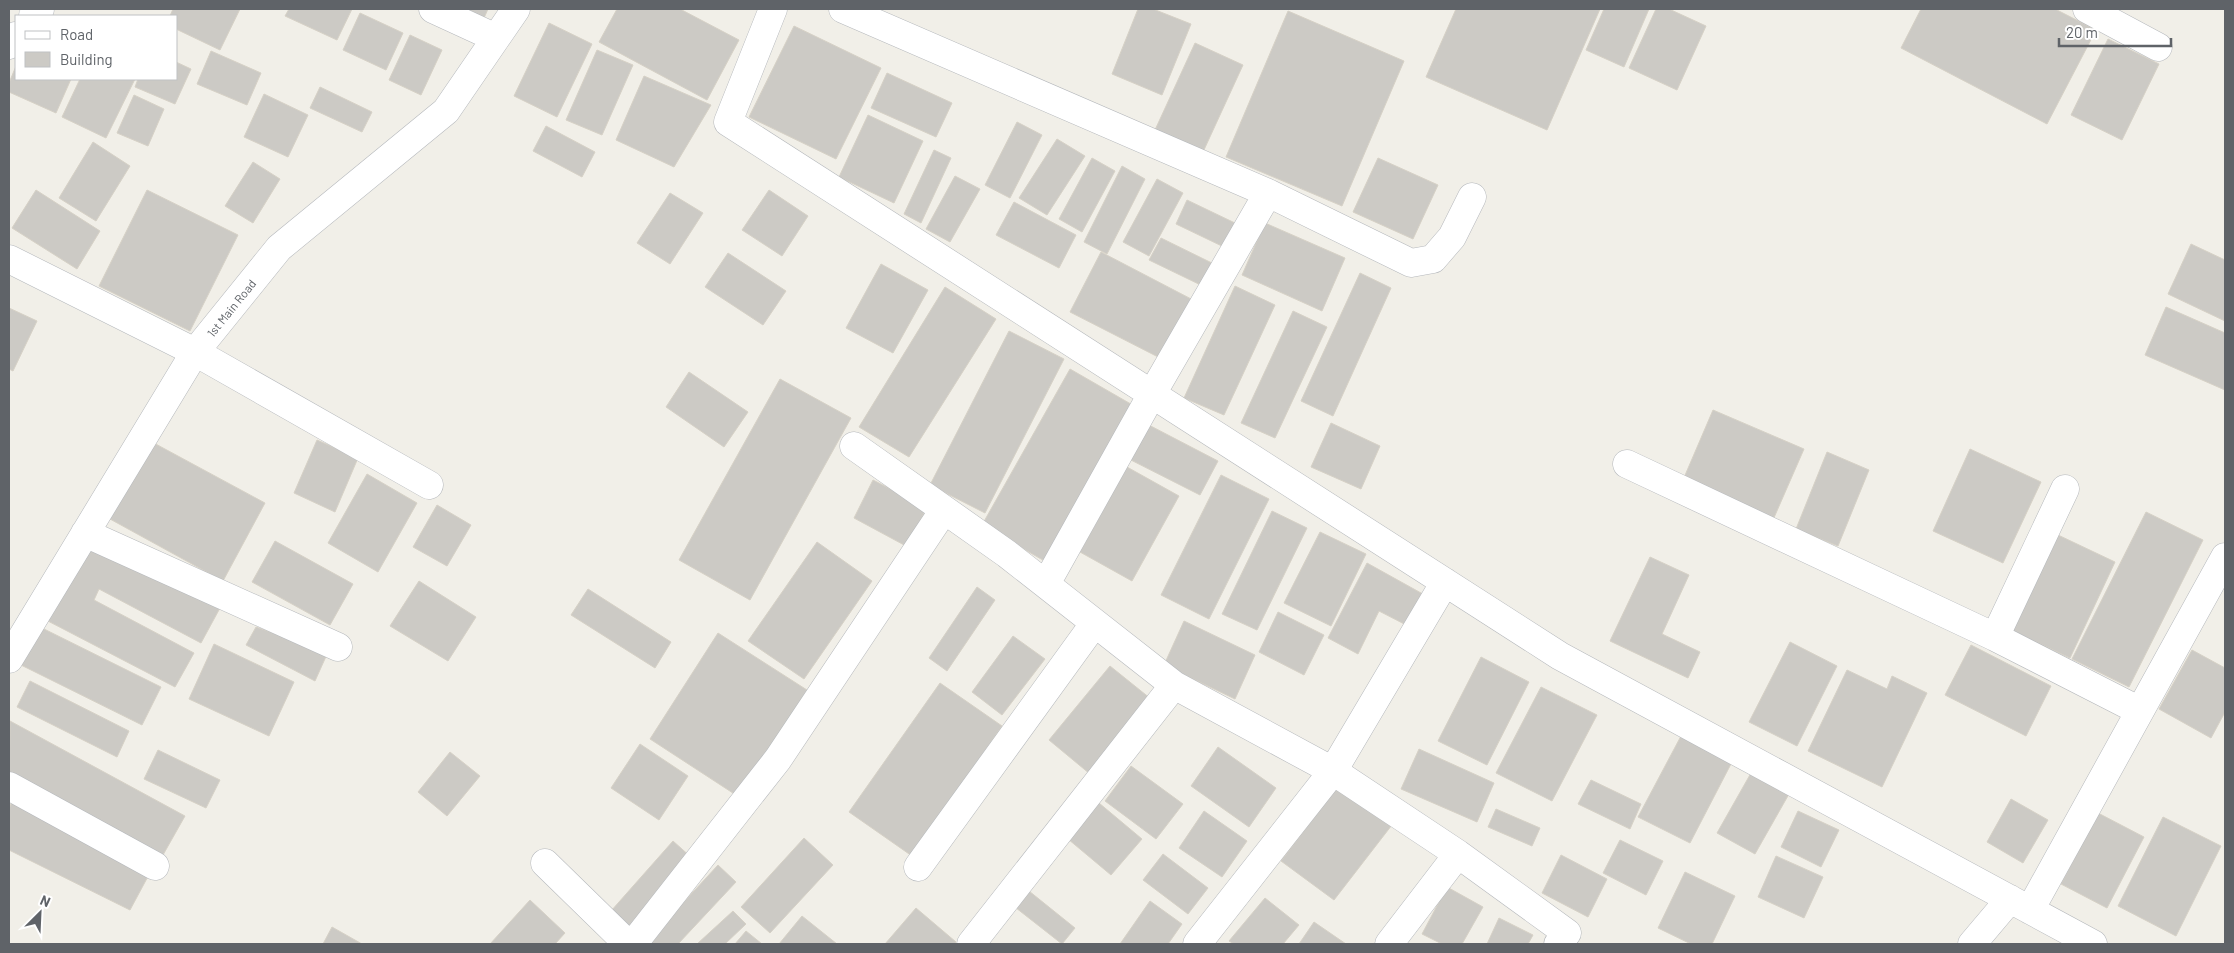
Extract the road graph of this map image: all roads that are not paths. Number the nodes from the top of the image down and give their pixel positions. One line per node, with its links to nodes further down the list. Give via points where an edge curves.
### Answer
1 (433, 9): 6 (street)
2 (516, 9): 6 (street, 1st Main Road)
3 (773, 9): 12 (street, via 728,122)
4 (843, 9): 8 (street)
5 (2087, 9): 7 (street)
6 (496, 38): 11 (street, 1st Main Road, via 446,111 279,248)
7 (2158, 47)
8 (1268, 193): 9 (street, via 1411,263 1433,259 1452,237); 12 (street)
9 (1472, 197)
10 (9, 259): 11 (street)
11 (195, 352): 15 (street); 18 (street, 1st Main Road)
12 (1152, 394): 20 (street); 21 (street)
13 (854, 446): 17 (street)
14 (1627, 464): 23 (street)
15 (429, 485)
16 (2065, 489): 23 (street)
17 (944, 510): 21 (street); 36 (street, via 778,759)
18 (85, 533): 24 (street); 25 (street, 1st Main Road)
19 (2225, 557): 27 (street)
20 (1445, 582): 28 (street); 34 (street, via 1560,656)
21 (1046, 584): 22 (street)
22 (1094, 624): 26 (street); 33 (street)
23 (1995, 637): 27 (street)
24 (338, 647)
25 (9, 660)
26 (1174, 685): 28 (street); 37 (street)
27 (2140, 712): 34 (street)
28 (1333, 771): 30 (street); 38 (street)
29 (9, 786): 32 (street)
30 (1458, 854): 39 (street); 40 (street, via 1567,934)
31 (545, 863): 35 (street)
32 (155, 866)
33 (918, 867)
34 (2020, 904): 41 (street); 42 (street)
35 (628, 944)
36 (633, 944)
37 (971, 944)
38 (1197, 944)
39 (1389, 944)
40 (1558, 944)
41 (1972, 944)
42 (2092, 944)

